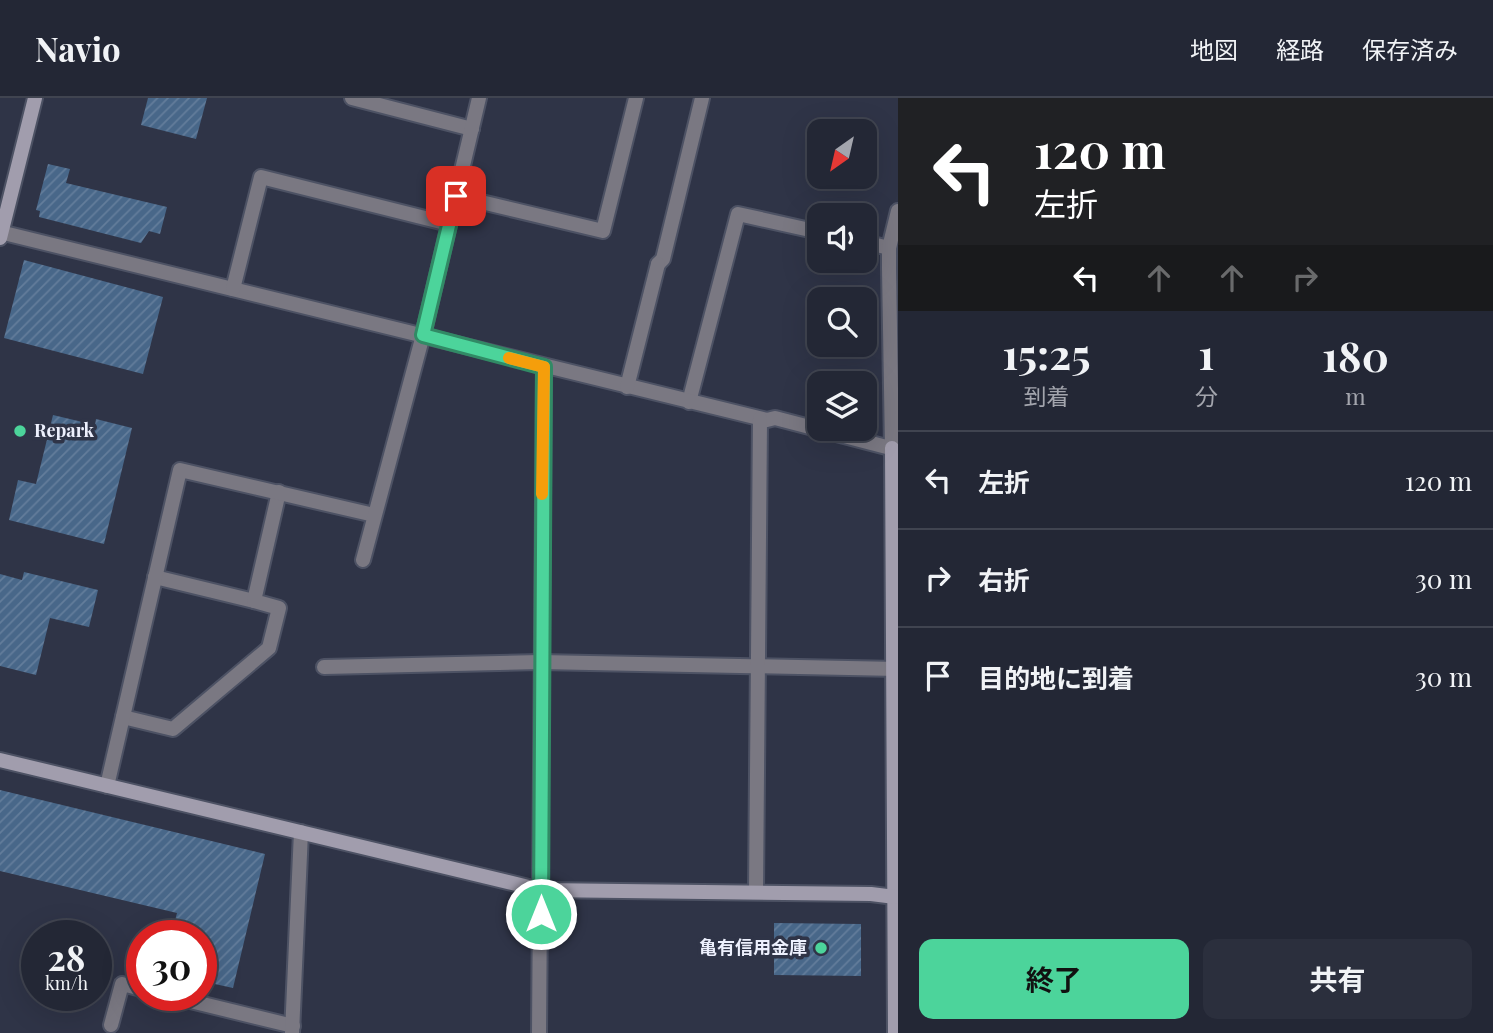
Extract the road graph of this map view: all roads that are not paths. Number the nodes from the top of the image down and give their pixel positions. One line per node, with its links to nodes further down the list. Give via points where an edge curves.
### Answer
1 (35, 98): 11 (street)
2 (352, 98): 6 (street)
3 (479, 98): 6 (street)
4 (636, 98): 7 (street, via 603,231)
5 (702, 98): 17 (street)
6 (472, 129): 7 (street)
7 (456, 196): 9 (street)
8 (898, 211): 13 (street)
9 (449, 224): 14 (street, via 261,177); 15 (street)
10 (807, 229): 18 (street, via 738,214)
11 (1, 234): 14 (street)
12 (877, 245): 13 (street)
13 (889, 248): 20 (street, via 890,428)
14 (233, 289): 15 (street)
15 (423, 335): 16 (street); 22 (street)
16 (544, 367): 17 (street); 26 (street)
17 (627, 387): 18 (street)
18 (689, 402): 19 (street)
19 (761, 419): 20 (street, via 775,418); 28 (street)
20 (895, 449): 29 (street)
21 (279, 492): 22 (street); 24 (street, via 180,470); 25 (street)
22 (374, 515): 23 (street)
23 (363, 560)
24 (155, 577): 25 (street); 30 (street)
25 (254, 601): 30 (street, via 279,608 269,648 173,729)
26 (540, 662): 27 (street); 28 (street); 34 (street)
27 (324, 667)
28 (759, 667): 29 (street); 35 (street)
29 (895, 669): 36 (street)
30 (123, 717): 32 (street)
31 (0, 760): 32 (street)
32 (107, 786): 33 (street)
33 (301, 832): 34 (street); 40 (street)
34 (541, 890): 35 (street); 41 (street)
35 (756, 892): 36 (street)
36 (896, 897): 42 (street)
37 (126, 985): 39 (street, via 122,984)
38 (217, 1009): 40 (street)
39 (111, 1025)
40 (293, 1030)
41 (539, 1033)
42 (895, 1033)

